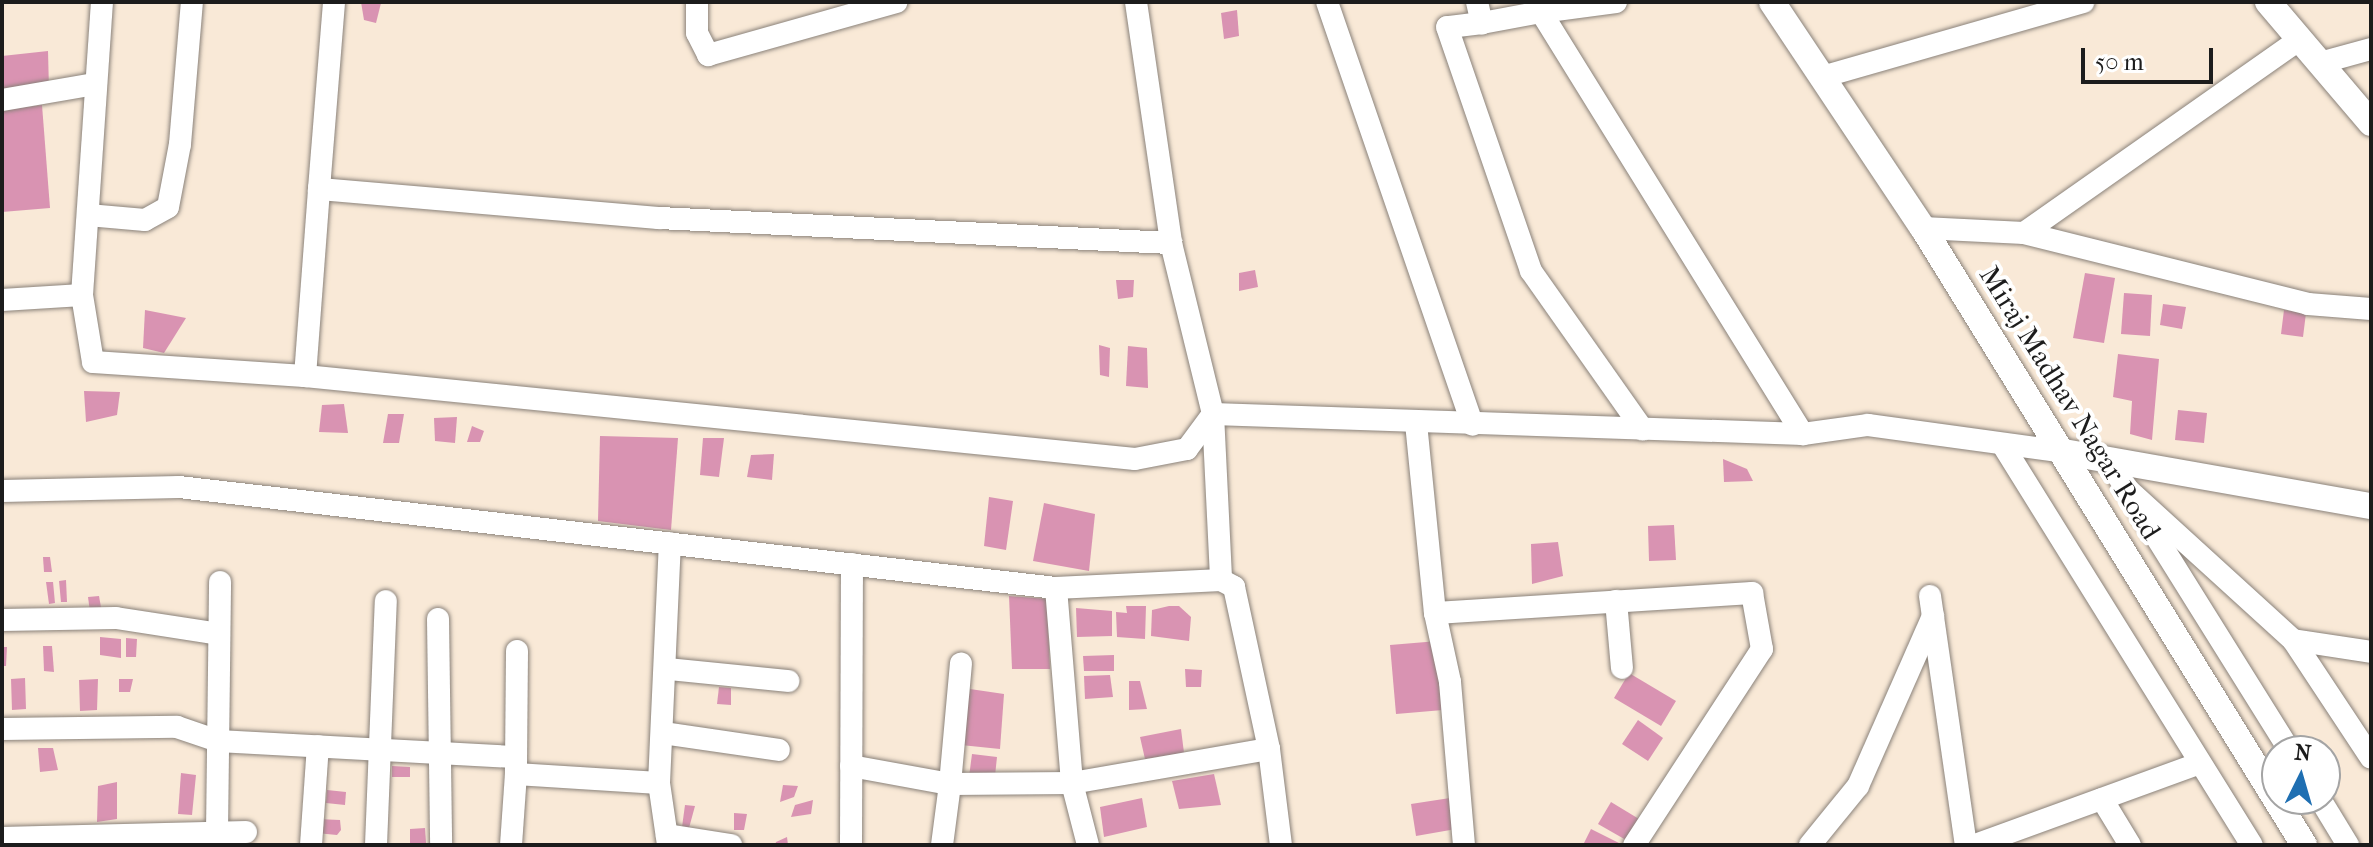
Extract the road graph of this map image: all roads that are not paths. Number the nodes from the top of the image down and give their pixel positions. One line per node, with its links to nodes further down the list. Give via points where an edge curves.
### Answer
1 (102, 2): 18 (street)
2 (192, 2): 22 (street, via 180,144 168,207 145,220)
3 (334, 2): 21 (street)
4 (697, 2): 5 (street, via 697,33 708,55)
5 (897, 2)
6 (1136, 2): 25 (street)
7 (1327, 2): 32 (street)
8 (1616, 2): 13 (street)
9 (1772, 2): 17 (street, Miraj Madhav Nagar Road)
10 (2083, 2): 17 (street)
11 (2268, 2): 14 (street)
12 (1479, 12): 13 (street); 33 (street, via 1447,27 1531,271)
13 (1541, 12): 34 (street)
14 (2300, 39): 16 (street); 24 (street)
15 (2371, 49): 16 (street)
16 (2320, 63): 20 (street)
17 (1822, 77): 23 (street, Miraj Madhav Nagar Road)
18 (95, 84): 19 (street); 22 (street)
19 (2, 100)
20 (2371, 123)
21 (319, 189): 25 (street, via 659,218); 29 (street)
22 (88, 215): 26 (street)
23 (1923, 228): 24 (street); 36 (street, Miraj Madhav Nagar Road)
24 (2024, 233): 28 (street, via 2308,304)
25 (1171, 243): 30 (street)
26 (82, 295): 27 (street); 29 (street, via 93,362)
27 (2, 300)
28 (2371, 309)
29 (305, 376): 30 (street, via 1135,459 1187,449)
30 (1213, 414): 31 (street); 43 (street)
31 (1416, 423): 32 (street); 48 (street)
32 (1473, 425): 33 (street)
33 (1643, 430): 34 (street)
34 (1803, 434): 35 (street, via 1868,425 1928,430)
35 (2004, 447): 36 (street); 69 (street)
36 (2064, 452): 37 (street); 97 (street, Miraj Madhav Nagar Road)
37 (2108, 460): 38 (street); 40 (street)
38 (2125, 487): 52 (street); 61 (street)
39 (2, 491): 41 (street, via 179,487)
40 (2371, 506)
41 (670, 543): 42 (street); 57 (street)
42 (852, 564): 45 (street); 71 (street)
43 (1221, 580): 45 (street); 64 (street, via 1234,587)
44 (220, 582): 51 (street)
45 (1056, 588): 73 (street)
46 (386, 601): 65 (street)
47 (1616, 601): 48 (street); 56 (street); 91 (street, via 1752,593 1762,649)
48 (1435, 613): 90 (street, via 1450,682)
49 (438, 619): 67 (street)
50 (2, 620): 51 (street, via 116,618)
51 (219, 634): 62 (street)
52 (2293, 640): 54 (street); 68 (street)
53 (517, 651): 70 (street)
54 (2371, 652)
55 (961, 663): 74 (street)
56 (1622, 668)
57 (668, 669): 58 (street); 60 (street)
58 (788, 681)
59 (2, 729): 62 (street, via 177,727)
60 (663, 733): 66 (street); 72 (street)
61 (2280, 735)
62 (218, 741): 63 (street); 78 (street)
63 (318, 746): 65 (street); 81 (street)
64 (1269, 749): 73 (street); 89 (street)
65 (380, 750): 67 (street); 82 (street)
66 (779, 750)
67 (440, 753): 70 (street); 83 (street)
68 (2371, 758)
69 (2200, 763): 75 (street); 96 (street)
70 (516, 765): 72 (street); 84 (street)
71 (851, 766): 74 (street); 86 (street)
72 (659, 783): 80 (street)
73 (1072, 783): 74 (street); 88 (street)
74 (950, 784): 87 (street)
75 (2102, 799): 94 (street); 95 (street)
76 (2330, 815): 98 (street)
77 (246, 832): 78 (street)
78 (217, 833): 79 (street)
79 (2, 838)
80 (668, 840): 85 (street)
81 (311, 845)
82 (376, 845)
83 (441, 845)
84 (511, 845)
85 (731, 845)
86 (851, 845)
87 (942, 845)
88 (1088, 845)
89 (1281, 845)
90 (1464, 845)
91 (1634, 845)
92 (1810, 845): 93 (street, via 1858,786 1932,606)
93 (1966, 845)
94 (1975, 845)
95 (2130, 845)
96 (2252, 845)
97 (2304, 845)
98 (2348, 845)

